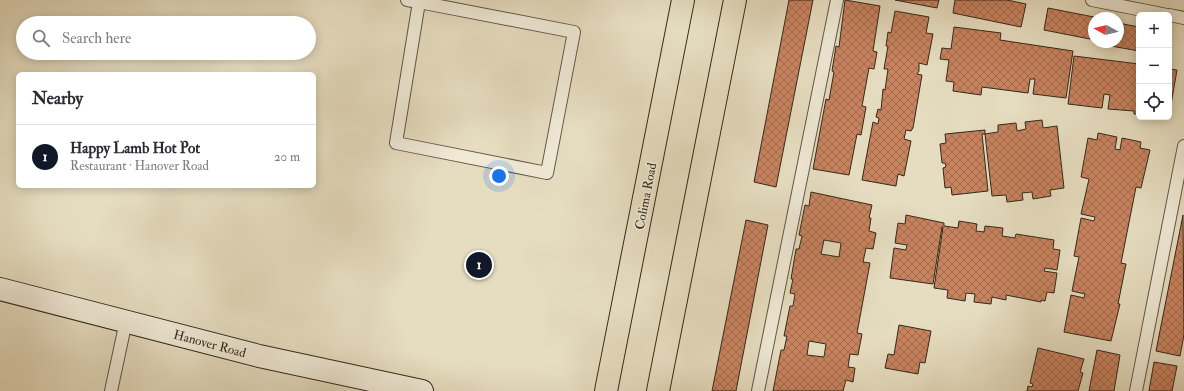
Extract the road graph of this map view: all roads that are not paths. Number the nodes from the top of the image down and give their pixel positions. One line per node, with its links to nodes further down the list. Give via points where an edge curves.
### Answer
1 (683, 0): 14 (main road, Colima Road)
2 (735, 0): 15 (main road)
3 (836, 0): 16 (lane)
4 (1092, 0): 6 (lane)
5 (413, 1): 5 (lane, via 574,32 547,172 396,143)
6 (1153, 12)
7 (1172, 16): 8 (lane)
8 (1184, 18)
9 (1184, 146): 17 (lane)
10 (0, 289): 11 (street, Hanover Road)
11 (126, 321): 12 (street, Hanover Road, via 259,356); 13 (lane)
12 (416, 390)
13 (111, 391)
14 (606, 391)
15 (658, 391)
16 (758, 391)
17 (1136, 391)

